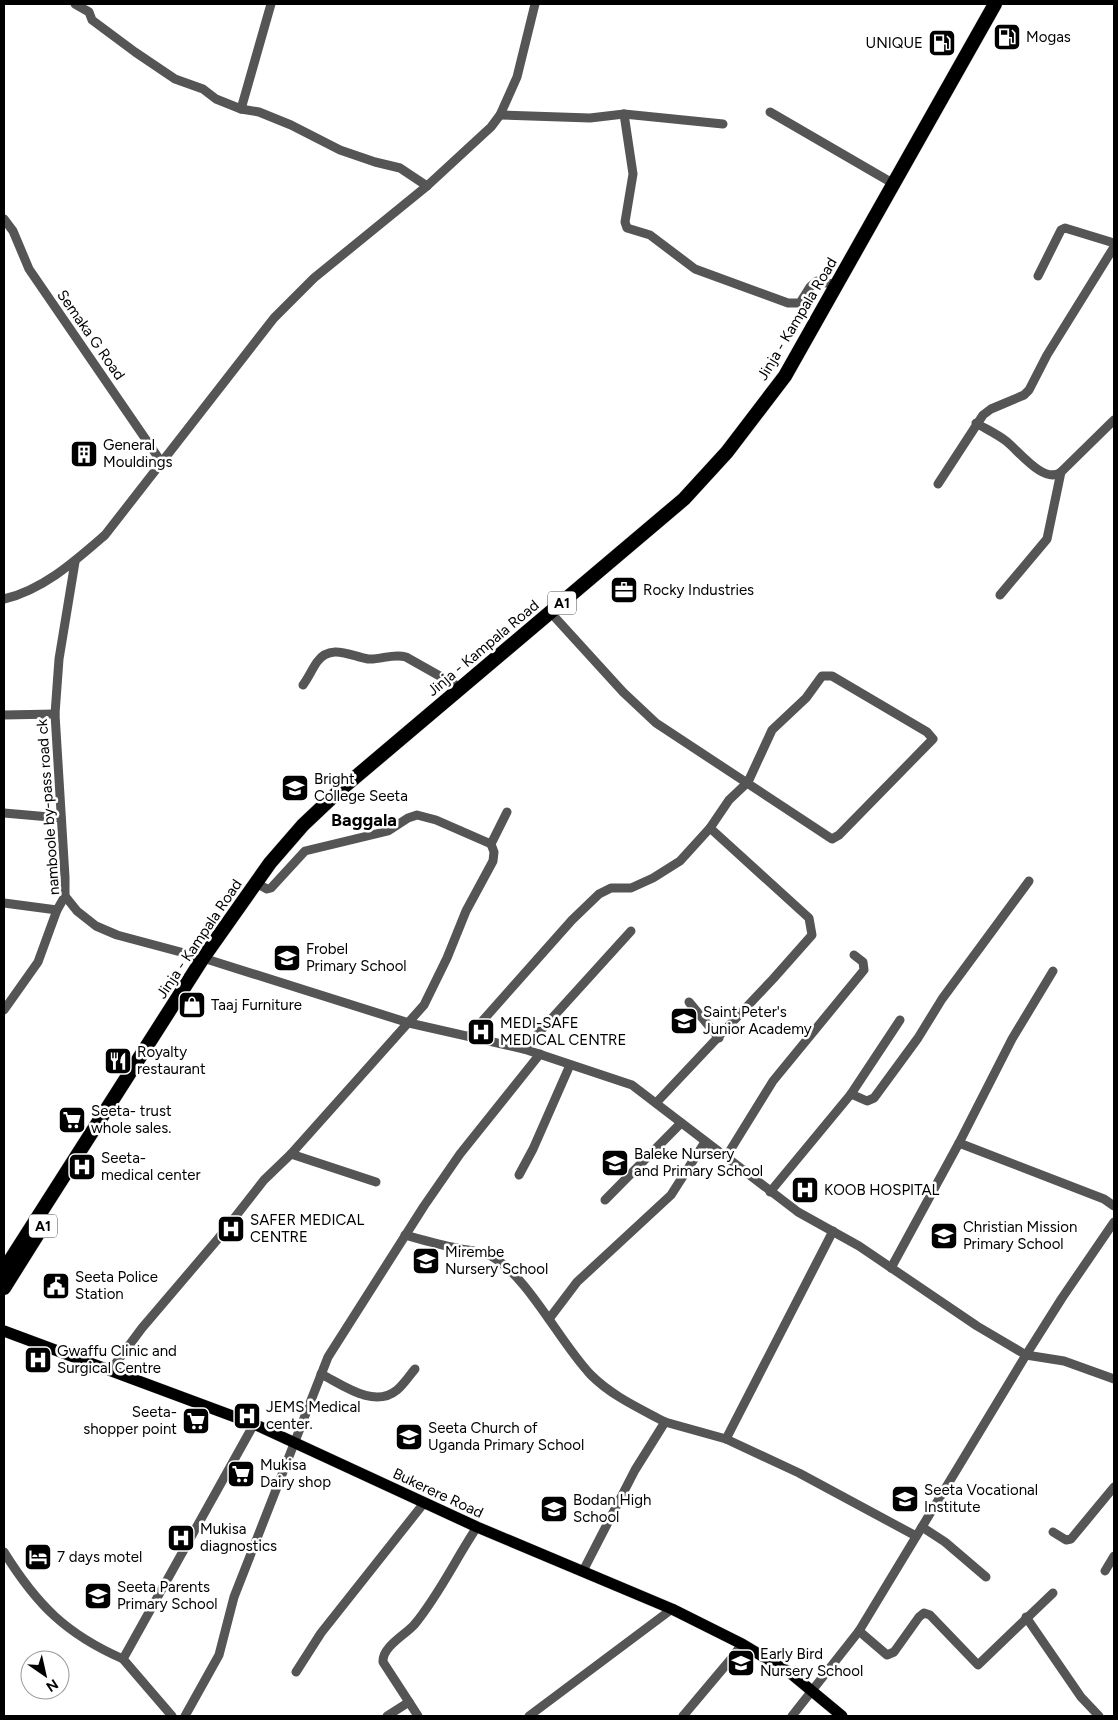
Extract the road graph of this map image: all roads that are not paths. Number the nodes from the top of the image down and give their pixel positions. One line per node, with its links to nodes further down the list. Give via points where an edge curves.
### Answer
1 (75, 4): 5 (street, via 89,12 92,20 176,79)
2 (271, 4): 5 (street)
3 (535, 4): 8 (street, via 517,77)
4 (995, 4): 10 (highway, Jinja - Kampala Road / A1)
5 (241, 109): 11 (street, via 259,112 291,125 340,150 400,168)
6 (770, 112): 10 (street)
7 (624, 114): 8 (street, via 590,118); 9 (street); 15 (street, via 633,174 625,222 627,228 650,236 695,270 788,303 800,303 817,281)
8 (500, 115): 11 (street, via 475,144)
9 (723, 124)
10 (894, 184): 15 (highway, Jinja - Kampala Road / A1)
11 (427, 186): 18 (street, via 314,278 274,318)
12 (4, 219): 18 (street, Semaka G Road, via 30,269)
13 (1114, 245): 14 (street, via 1065,228 1061,230); 17 (street, via 1046,355 1029,390 991,409)
14 (1038, 276)
15 (837, 285): 24 (highway, Jinja - Kampala Road / A1, via 785,376 727,452 684,499)
16 (1114, 420): 19 (street)
17 (976, 423): 19 (street, via 1006,441 1046,474 1053,476); 20 (street)
18 (162, 463): 21 (street, via 115,525)
19 (1061, 472): 22 (street, via 1047,539)
20 (938, 484)
21 (75, 562): 23 (street, via 38,586); 27 (street, namboole by-pass road ck, via 55,686)
22 (1000, 595)
23 (4, 599)
24 (551, 613): 26 (highway, Jinja - Kampala Road / A1); 29 (street, via 656,723)
25 (303, 685): 26 (street, via 323,655 340,652 368,659 406,657)
26 (461, 688): 36 (highway, Jinja - Kampala Road / A1, via 332,798 286,843)
27 (55, 714): 28 (street); 32 (street, namboole by-pass road ck)
28 (4, 715)
29 (748, 782): 29 (street, via 772,730 806,698 818,680 828,674 932,735 933,739 832,839); 33 (street, via 729,800)
30 (507, 812): 34 (street)
31 (4, 813): 32 (street)
32 (61, 818): 37 (street, namboole by-pass road ck)
33 (710, 828): 48 (street, via 671,868 631,888 611,888 599,894 572,920); 49 (street, via 808,918 812,935)
34 (491, 844): 36 (street, via 417,815 388,831 306,851 274,886 266,889); 47 (street, via 493,862 466,911 424,1006)
35 (1028, 881): 53 (street, via 874,1098 868,1101)
36 (256, 884): 42 (highway, Jinja - Kampala Road / A1)
37 (65, 896): 39 (street); 42 (street, namboole by-pass road ck, via 96,926 117,935)
38 (4, 903): 39 (street)
39 (57, 910): 45 (street, via 38,962)
40 (631, 931): 50 (street)
41 (854, 955): 59 (street, via 863,962 864,970 773,1081)
42 (203, 958): 47 (street, namboole by-pass road ck); 69 (highway, Jinja - Kampala Road / A1, via 74,1159)
43 (1053, 971): 57 (street, via 1012,1039)
44 (689, 1002): 49 (street)
45 (4, 1010)
46 (900, 1020): 53 (street)
47 (409, 1023): 48 (street, namboole by-pass road ck); 58 (street)
48 (470, 1036): 50 (street, namboole by-pass road ck)
49 (718, 1038): 54 (street)
50 (524, 1049): 51 (street, namboole by-pass road ck)
51 (540, 1054): 52 (street, namboole by-pass road ck); 67 (street, via 460,1154)
52 (570, 1065): 54 (street, namboole by-pass road ck, via 632,1085); 60 (street)
53 (850, 1094): 62 (street)
54 (656, 1104): 55 (street, namboole by-pass road ck)
55 (681, 1123): 56 (street, namboole by-pass road ck); 63 (street)
56 (705, 1142): 59 (street, namboole by-pass road ck); 70 (street, via 671,1195 577,1282)
57 (959, 1143): 64 (street, via 1104,1199); 68 (street)
58 (291, 1154): 61 (street); 74 (street, via 264,1180)
59 (726, 1158): 62 (street, namboole by-pass road ck)
60 (519, 1175)
61 (376, 1182)
62 (770, 1192): 66 (street, namboole by-pass road ck)
63 (606, 1200)
64 (1114, 1206)
65 (1114, 1222): 72 (street)
66 (833, 1231): 68 (street, namboole by-pass road ck); 79 (street)
67 (406, 1235): 70 (street, via 490,1255 524,1287); 75 (street, via 328,1357)
68 (891, 1268): 72 (street, namboole by-pass road ck)
69 (4, 1281)
70 (549, 1319): 77 (street, via 606,1390)
71 (4, 1331): 74 (main road, Bukerere Road)
72 (1026, 1356): 76 (street, via 1064,1361); 84 (street)
73 (415, 1369): 75 (street, via 398,1390 380,1399 368,1397)
74 (110, 1371): 78 (main road, Bukerere Road)
75 (321, 1374): 80 (street)
76 (1114, 1379)
77 (665, 1422): 79 (street); 89 (street, via 635,1470)
78 (254, 1424): 80 (main road, Bukerere Road); 97 (street)
79 (726, 1440): 86 (street, via 798,1473)
80 (294, 1444): 82 (main road, Bukerere Road); 102 (street, via 234,1597 219,1655)
81 (1114, 1487): 85 (street, via 1070,1539)
82 (424, 1503): 83 (main road, Bukerere Road); 98 (street, via 321,1633)
83 (477, 1527): 89 (main road, Bukerere Road); 100 (street, via 429,1606 385,1653 384,1662)
84 (922, 1527): 86 (street); 91 (street)
85 (1053, 1532)
86 (916, 1536): 95 (street)
87 (4, 1552): 97 (street, via 51,1615 75,1634)
88 (1114, 1556): 90 (street)
89 (583, 1571): 93 (main road, Bukerere Road)
90 (1105, 1571)
91 (986, 1577)
92 (1053, 1593): 94 (street)
93 (672, 1609): 96 (main road, Bukerere Road); 105 (street)
94 (1026, 1617): 95 (street, via 978,1665 930,1615 924,1613 894,1652 887,1655); 109 (street, via 1081,1697)
95 (860, 1631): 99 (street)
96 (742, 1644): 99 (main road, Bukerere Road, via 789,1672); 106 (street)
97 (123, 1659): 101 (street)
98 (296, 1672)
99 (812, 1691): 107 (street); 108 (main road, Bukerere Road)
100 (409, 1702): 103 (street); 104 (street)
101 (172, 1716)
102 (184, 1716)
103 (387, 1716)
104 (418, 1716)
105 (528, 1716)
106 (683, 1716)
107 (792, 1716)
108 (842, 1716)
109 (1099, 1716)

